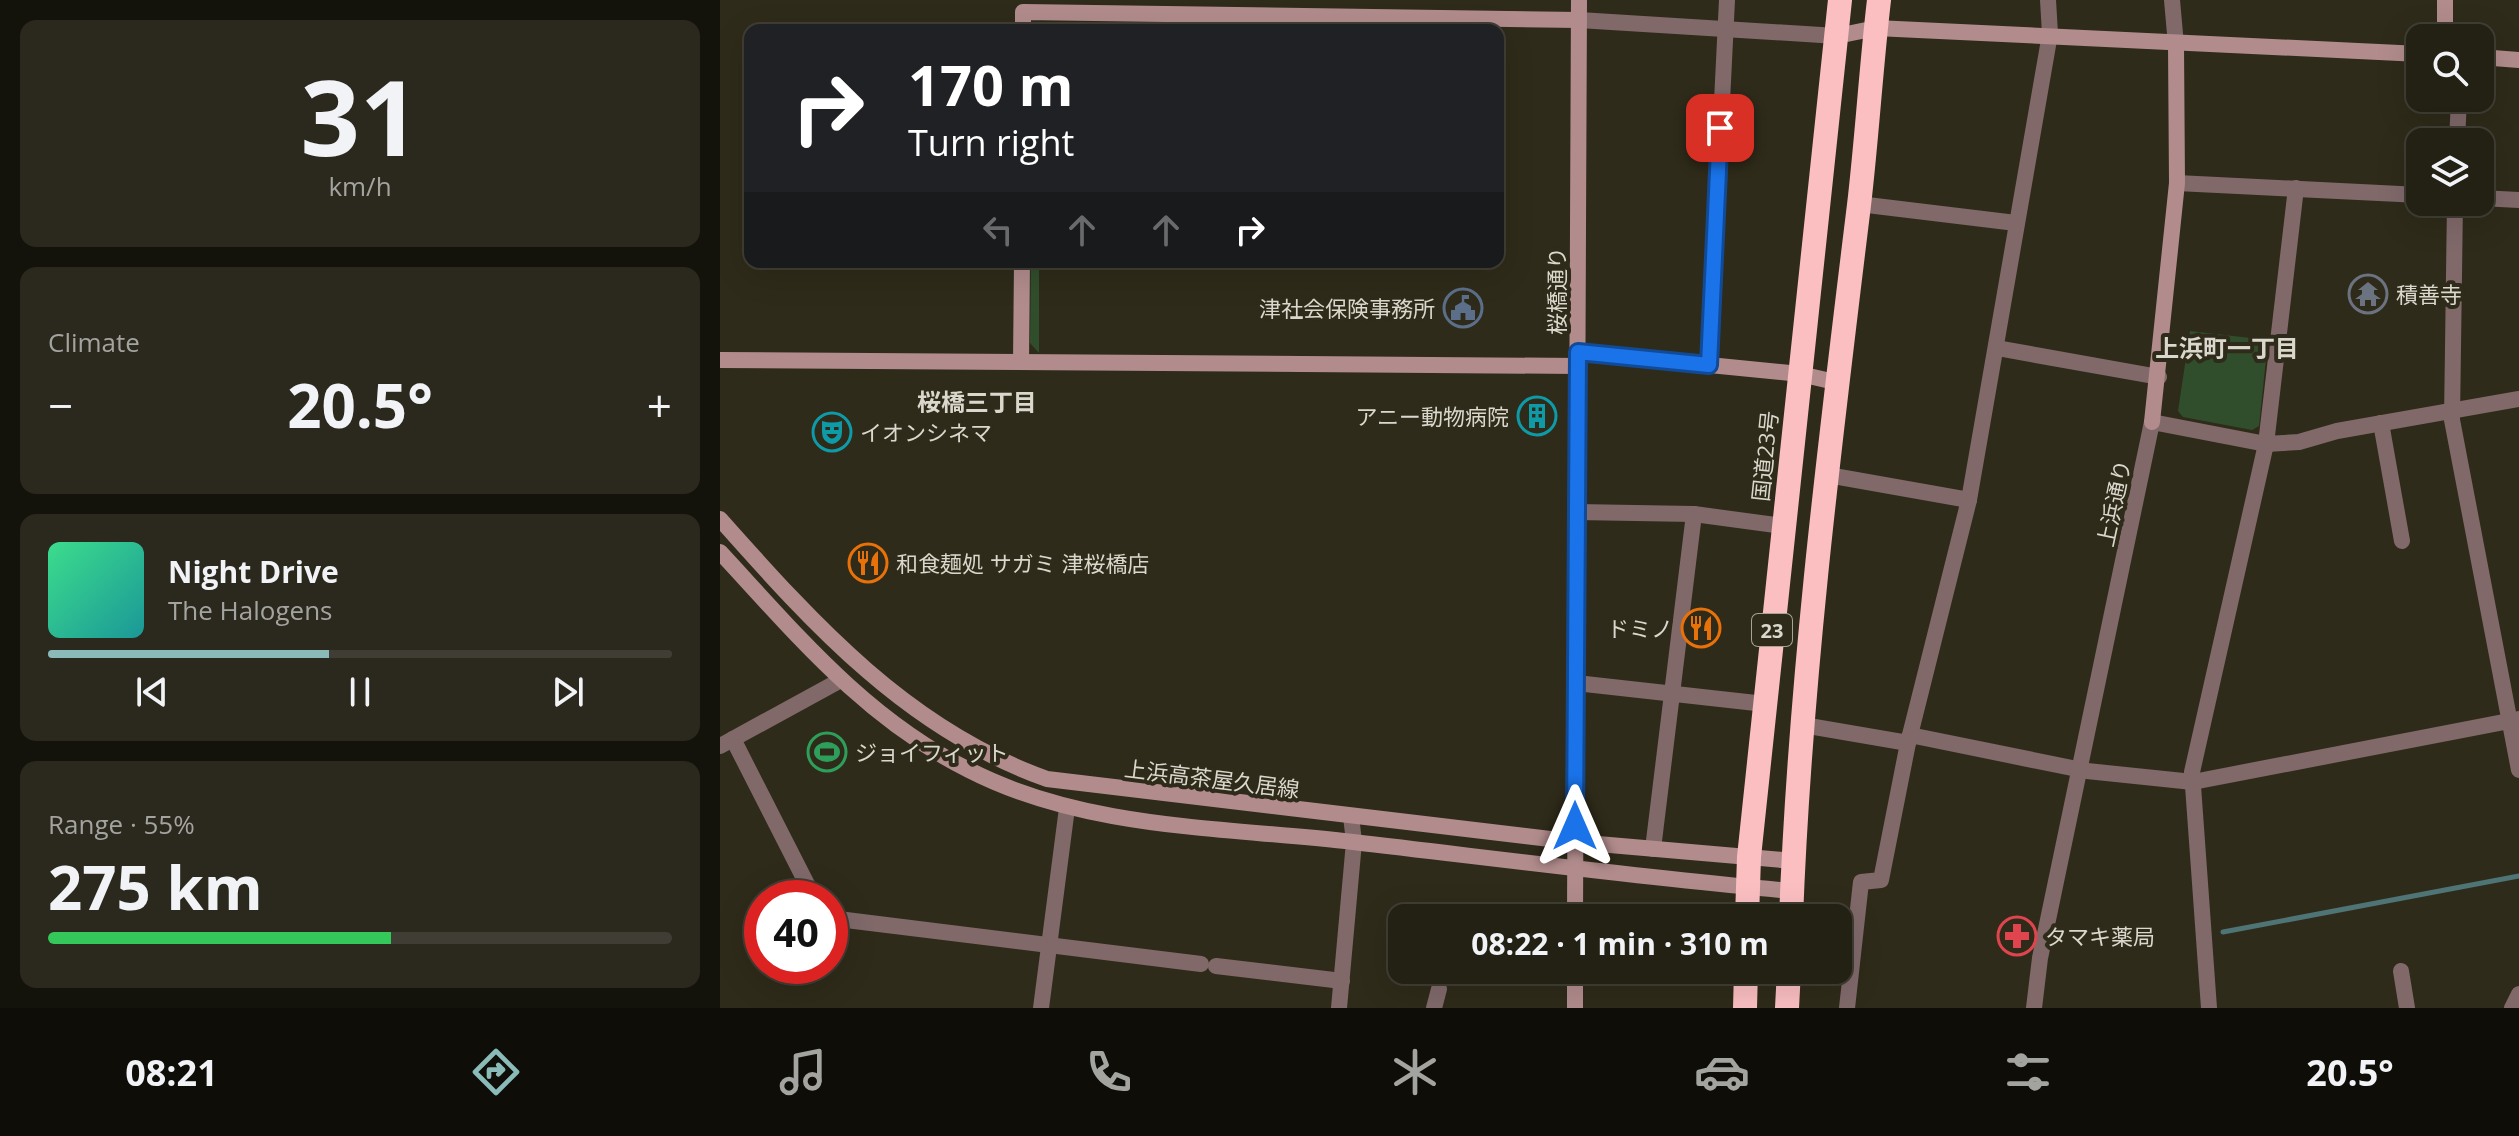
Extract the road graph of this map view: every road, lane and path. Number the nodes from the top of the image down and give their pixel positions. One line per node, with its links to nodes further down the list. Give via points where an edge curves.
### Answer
1 (1579, 0): 8 (street, 桜橋通り)
2 (1727, 0): 11 (street)
3 (1840, 0): 14 (highway, 国道23号 / 23)
4 (1879, 0): 12 (highway, 23)
5 (2048, 0): 13 (street)
6 (2172, 0): 15 (street, 上浜通り)
7 (2445, 0): 10 (street)
8 (1579, 20): 9 (street, via 1023,12); 11 (street); 29 (street, 桜橋通り)
9 (1023, 24)
10 (2445, 24)
11 (1726, 26): 14 (street); 32 (street)
12 (1876, 28): 13 (street); 14 (street); 24 (highway, 23)
13 (2050, 34): 15 (street); 26 (street)
14 (1837, 36): 33 (highway, 国道23号 / 23)
15 (2176, 45): 16 (street); 19 (street, 上浜通り)
16 (2406, 53)
17 (2494, 58): 18 (street)
18 (2519, 60)
19 (2177, 183): 20 (street); 34 (street, 上浜通り)
20 (2296, 188): 21 (street); 40 (street)
21 (2406, 194)
22 (2494, 199): 23 (street)
23 (2519, 200)
24 (1859, 204): 26 (street); 35 (highway, 23)
25 (2455, 216): 37 (street)
26 (2016, 223): 28 (street)
27 (1022, 268): 31 (street)
28 (1997, 348): 34 (street); 42 (street)
29 (1578, 359): 31 (street); 32 (street); 43 (street, 桜橋通り)
30 (720, 360): 31 (street)
31 (1021, 362)
32 (1709, 365): 33 (street)
33 (1800, 374): 35 (street); 46 (highway, 国道23号 / 23)
34 (2159, 377): 38 (street, 上浜通り)
35 (1835, 382): 41 (highway, 23)
36 (2519, 399): 37 (street)
37 (2451, 411): 39 (street); 53 (street)
38 (2152, 422): 40 (street); 57 (street, 上浜通り)
39 (2381, 423): 40 (street); 47 (street)
40 (2266, 444): 59 (street)
41 (1828, 475): 42 (street); 54 (highway, 23)
42 (1969, 500): 55 (street)
43 (1576, 512): 44 (street); 50 (street, 桜橋通り)
44 (1694, 514): 46 (street); 51 (street)
45 (720, 519): 61 (street, 上浜高茶屋久居線, via 848,657 976,750 1073,785)
46 (1783, 526): 52 (highway, 国道23号 / 23)
47 (2402, 541)
48 (720, 552): 49 (street)
49 (839, 681): 56 (street); 60 (street, via 937,753 1004,786)
50 (1576, 683): 51 (street); 63 (street, 桜橋通り)
51 (1671, 692): 52 (street); 64 (street)
52 (1765, 704): 65 (highway, 国道23号 / 23)
53 (2514, 720): 58 (street); 59 (street)
54 (1803, 725): 55 (street); 66 (highway, 23)
55 (1909, 739): 57 (street); 89 (street, via 1881,880 1861,882)
56 (726, 743): 68 (street)
57 (2080, 769): 59 (street); 90 (street, 上浜通り)
58 (2519, 770)
59 (2193, 782): 91 (street)
60 (1067, 808): 62 (street); 75 (street)
61 (1351, 816): 62 (street); 63 (street, 上浜高茶屋久居線)
62 (1354, 842): 67 (street); 77 (street)
63 (1575, 842): 64 (street, 上浜高茶屋久居線); 67 (street, 桜橋通り)
64 (1653, 849): 65 (street, 上浜高茶屋久居線)
65 (1749, 857): 66 (street, 上浜高茶屋久居線); 69 (highway, 国道23号 / 23)
66 (1794, 861): 70 (highway, 23)
67 (1575, 869): 69 (street); 71 (street, 桜橋通り)
68 (804, 880)
69 (1748, 887): 70 (street); 72 (highway, 国道23号 / 23)
70 (1792, 891): 73 (highway, 23)
71 (1575, 904)
72 (1747, 904)
73 (1792, 904)
74 (848, 920): 75 (street)
75 (1049, 945): 77 (street); 83 (street)
76 (2401, 971): 92 (street)
77 (1342, 981): 84 (street)
78 (1575, 984): 86 (street)
79 (1746, 984): 87 (highway)
80 (1788, 984): 88 (highway)
81 (1439, 989): 85 (street)
82 (2519, 994): 93 (street)
83 (1041, 1008)
84 (1339, 1008)
85 (1434, 1008)
86 (1575, 1008)
87 (1745, 1008)
88 (1787, 1008)
89 (1847, 1008)
90 (2034, 1008)
91 (2209, 1008)
92 (2407, 1008)
93 (2512, 1008)

